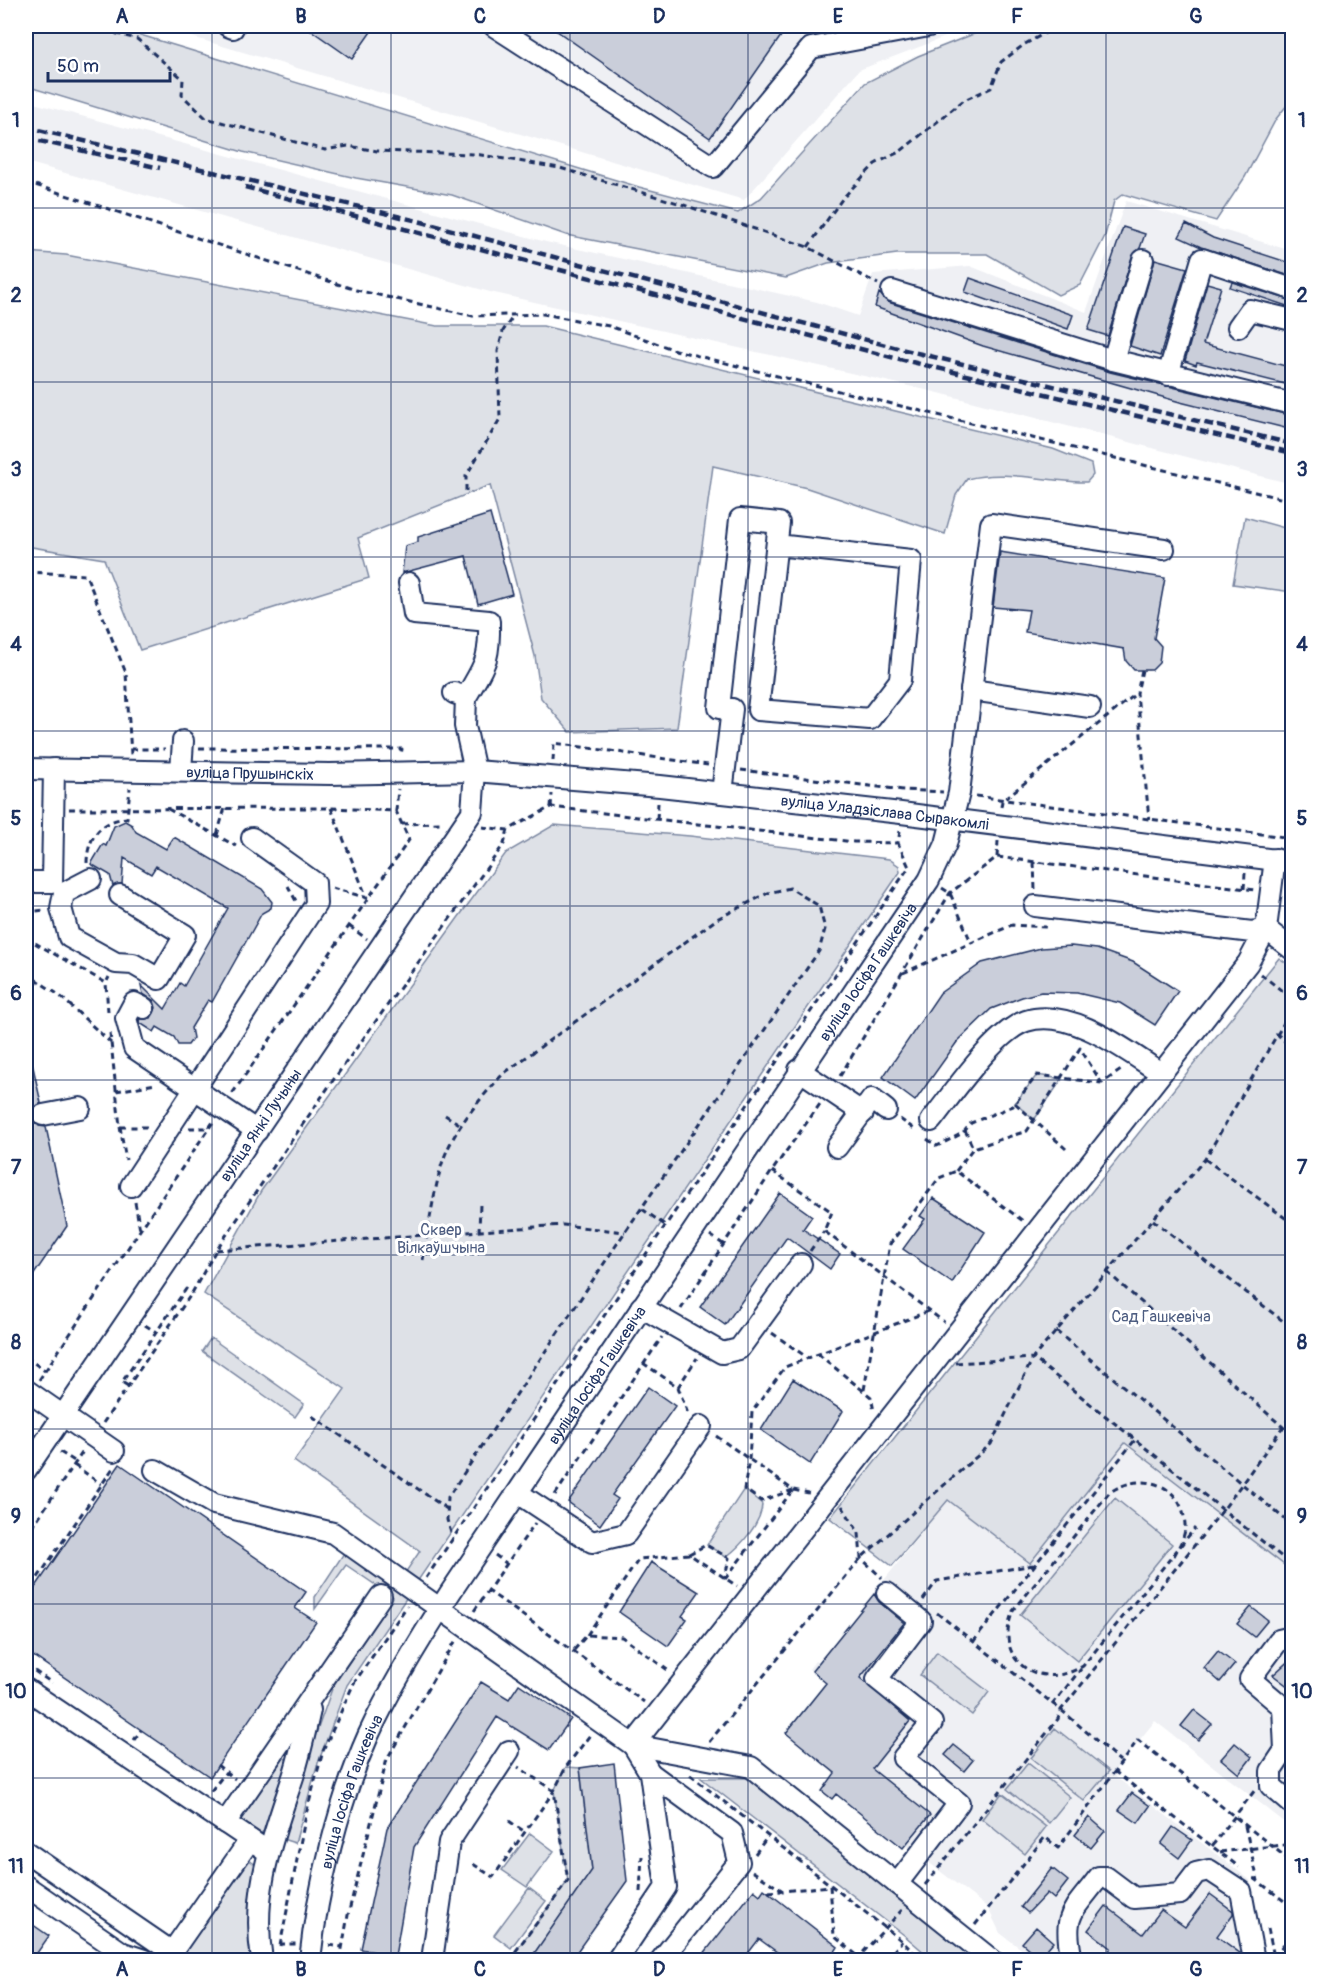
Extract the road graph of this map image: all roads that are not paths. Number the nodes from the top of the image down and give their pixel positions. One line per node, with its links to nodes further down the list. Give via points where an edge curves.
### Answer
1 (494, 26): 2 (street, via 713,166 811,48)
2 (929, 26)
3 (1143, 260): 8 (street)
4 (1293, 289): 9 (street, via 1202,259)
5 (892, 291): 8 (street)
6 (1293, 320): 7 (street, via 1250,310)
7 (1238, 327)
8 (1113, 360): 9 (street)
9 (1168, 375): 10 (street)
10 (1293, 404)
11 (777, 545): 16 (street, via 780,523 740,519 718,708); 17 (street); 17 (street, via 912,560 900,680 870,719)
12 (1164, 549): 14 (street, вуліца Іосіфа Гашкевіча, via 991,524)
13 (409, 583): 22 (street, вуліца Янкі Лучыны, via 414,614 489,621 486,665 460,695)
14 (971, 690): 15 (street); 24 (street, вуліца Іосіфа Гашкевіча)
15 (1090, 707)
16 (732, 709): 17 (street); 23 (street)
17 (758, 710)
18 (183, 745): 21 (street)
19 (26, 769): 20 (street, вуліца Прушынскіх)
20 (54, 769): 21 (street, вуліца Прушынскіх); 29 (street, via 52,809)
21 (181, 771): 22 (street, вуліца Прушынскіх)
22 (475, 771): 23 (street, вуліца Уладзіслава Сыракомлі); 43 (street, вуліца Янкі Лучыны, via 471,812)
23 (722, 793): 24 (street, вуліца Уладзіслава Сыракомлі)
24 (953, 820): 26 (street, вуліца Уладзіслава Сыракомлі); 35 (street, вуліца Іосіфа Гашкевіча, via 929,880)
25 (249, 845): 37 (street, via 315,883 316,904)
26 (1284, 860): 32 (street, via 1269,893)
27 (90, 879): 29 (street)
28 (26, 882): 29 (street)
29 (58, 887): 30 (street, via 69,937 116,963 133,964 159,979 186,935)
30 (120, 895)
31 (1035, 906): 32 (street, via 1252,932)
32 (1266, 929): 33 (street); 36 (street, via 1248,963)
33 (1293, 949)
34 (144, 1008): 37 (street, via 134,1003 126,1018 134,1048)
35 (799, 1070): 40 (street); 47 (street, вуліца Іосіфа Гашкевіча)
36 (1161, 1073): 42 (street, via 1074,1023 1025,1021 990,1046); 61 (street)
37 (187, 1085): 43 (street); 45 (street)
38 (80, 1108): 41 (street)
39 (886, 1110): 40 (street, via 872,1099)
40 (863, 1113): 44 (street)
41 (43, 1115)
42 (931, 1121)
43 (257, 1131): 49 (street, вуліца Янкі Лучыны)
44 (837, 1147)
45 (131, 1186)
46 (801, 1264): 47 (street, via 739,1349 722,1353)
47 (641, 1307): 54 (street, вуліца Іосіфа Гашкевіча)
48 (28, 1392): 49 (street)
49 (63, 1416): 51 (street); 52 (street, вуліца Янкі Лучыны)
50 (701, 1426): 54 (street, via 626,1534 592,1542)
51 (116, 1455)
52 (26, 1470)
53 (155, 1470): 57 (street, via 214,1504 333,1533)
54 (518, 1493): 57 (street, вуліца Іосіфа Гашкевіча)
55 (887, 1593): 70 (street, via 921,1620 877,1679 932,1723 903,1758 959,1803)
56 (381, 1596): 60 (street)
57 (440, 1609): 61 (street); 78 (street, вуліца Іосіфа Гашкевіча, via 401,1672 368,1737 343,1804 316,1914)
58 (1293, 1637): 64 (street, via 1280,1640 1250,1679 1283,1707 1285,1750 1271,1771 1271,1786)
59 (26, 1689): 65 (street)
60 (314, 1695): 65 (street); 67 (street)
61 (633, 1745): 63 (street); 70 (street, via 751,1767)
62 (506, 1754): 79 (street, via 449,1842)
63 (650, 1773): 75 (street, via 732,1833 739,1862); 80 (street, via 666,1887)
64 (1293, 1804)
65 (225, 1823): 66 (street)
66 (250, 1840): 67 (street); 73 (street, via 172,1952)
67 (267, 1851): 77 (street, via 258,1913)
68 (26, 1852): 69 (street)
69 (68, 1881): 72 (street); 73 (street)
70 (897, 1884): 81 (street)
71 (26, 1886): 72 (street)
72 (52, 1904): 74 (street)
73 (130, 1923): 74 (street)
74 (118, 1954): 76 (street)
75 (669, 1958)
76 (144, 1960)
77 (262, 1960)
78 (310, 1960)
79 (432, 1960)
80 (617, 1960)
81 (992, 1960)
82 (1072, 1960): 83 (street, via 1067,1920 1099,1877 1106,1877 1134,1898 1180,1894 1196,1873 1209,1869 1241,1891)
83 (1254, 1960)

